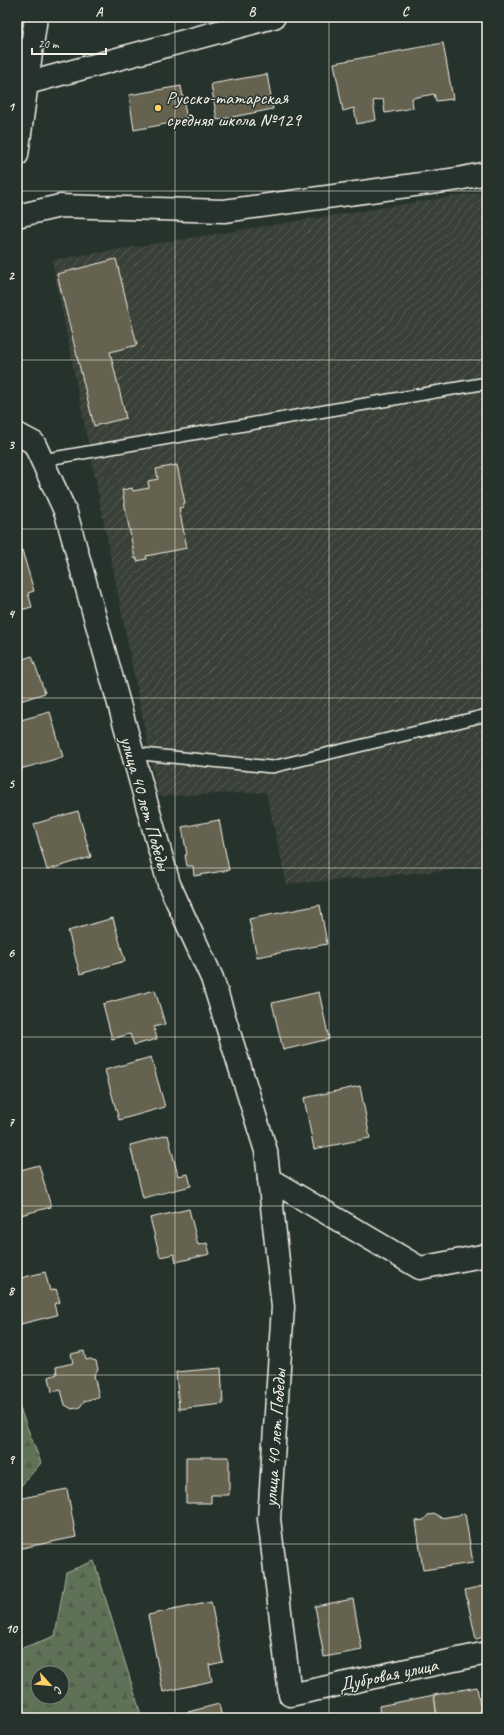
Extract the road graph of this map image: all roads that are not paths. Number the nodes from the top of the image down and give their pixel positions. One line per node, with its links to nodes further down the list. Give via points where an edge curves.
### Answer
1 (36, 17): 3 (street)
2 (274, 17): 3 (street)
3 (28, 84): 4 (street)
4 (17, 155)
5 (487, 173): 6 (street, via 224,211 60,206)
6 (17, 216)
7 (487, 383): 9 (lane)
8 (17, 434): 9 (street, улица 40 лет Победы, via 34,443)
9 (42, 460): 11 (street, улица 40 лет Победы, via 66,513)
10 (487, 715): 11 (lane, via 272,767)
11 (132, 753): 12 (street, улица 40 лет Победы, via 169,884 212,978 266,1151)
12 (269, 1179): 13 (street, via 420,1268); 15 (street, улица 40 лет Победы, via 282,1307 269,1519)
13 (487, 1255)
14 (487, 1653): 15 (street, Дубровая улица)
15 (290, 1696)

